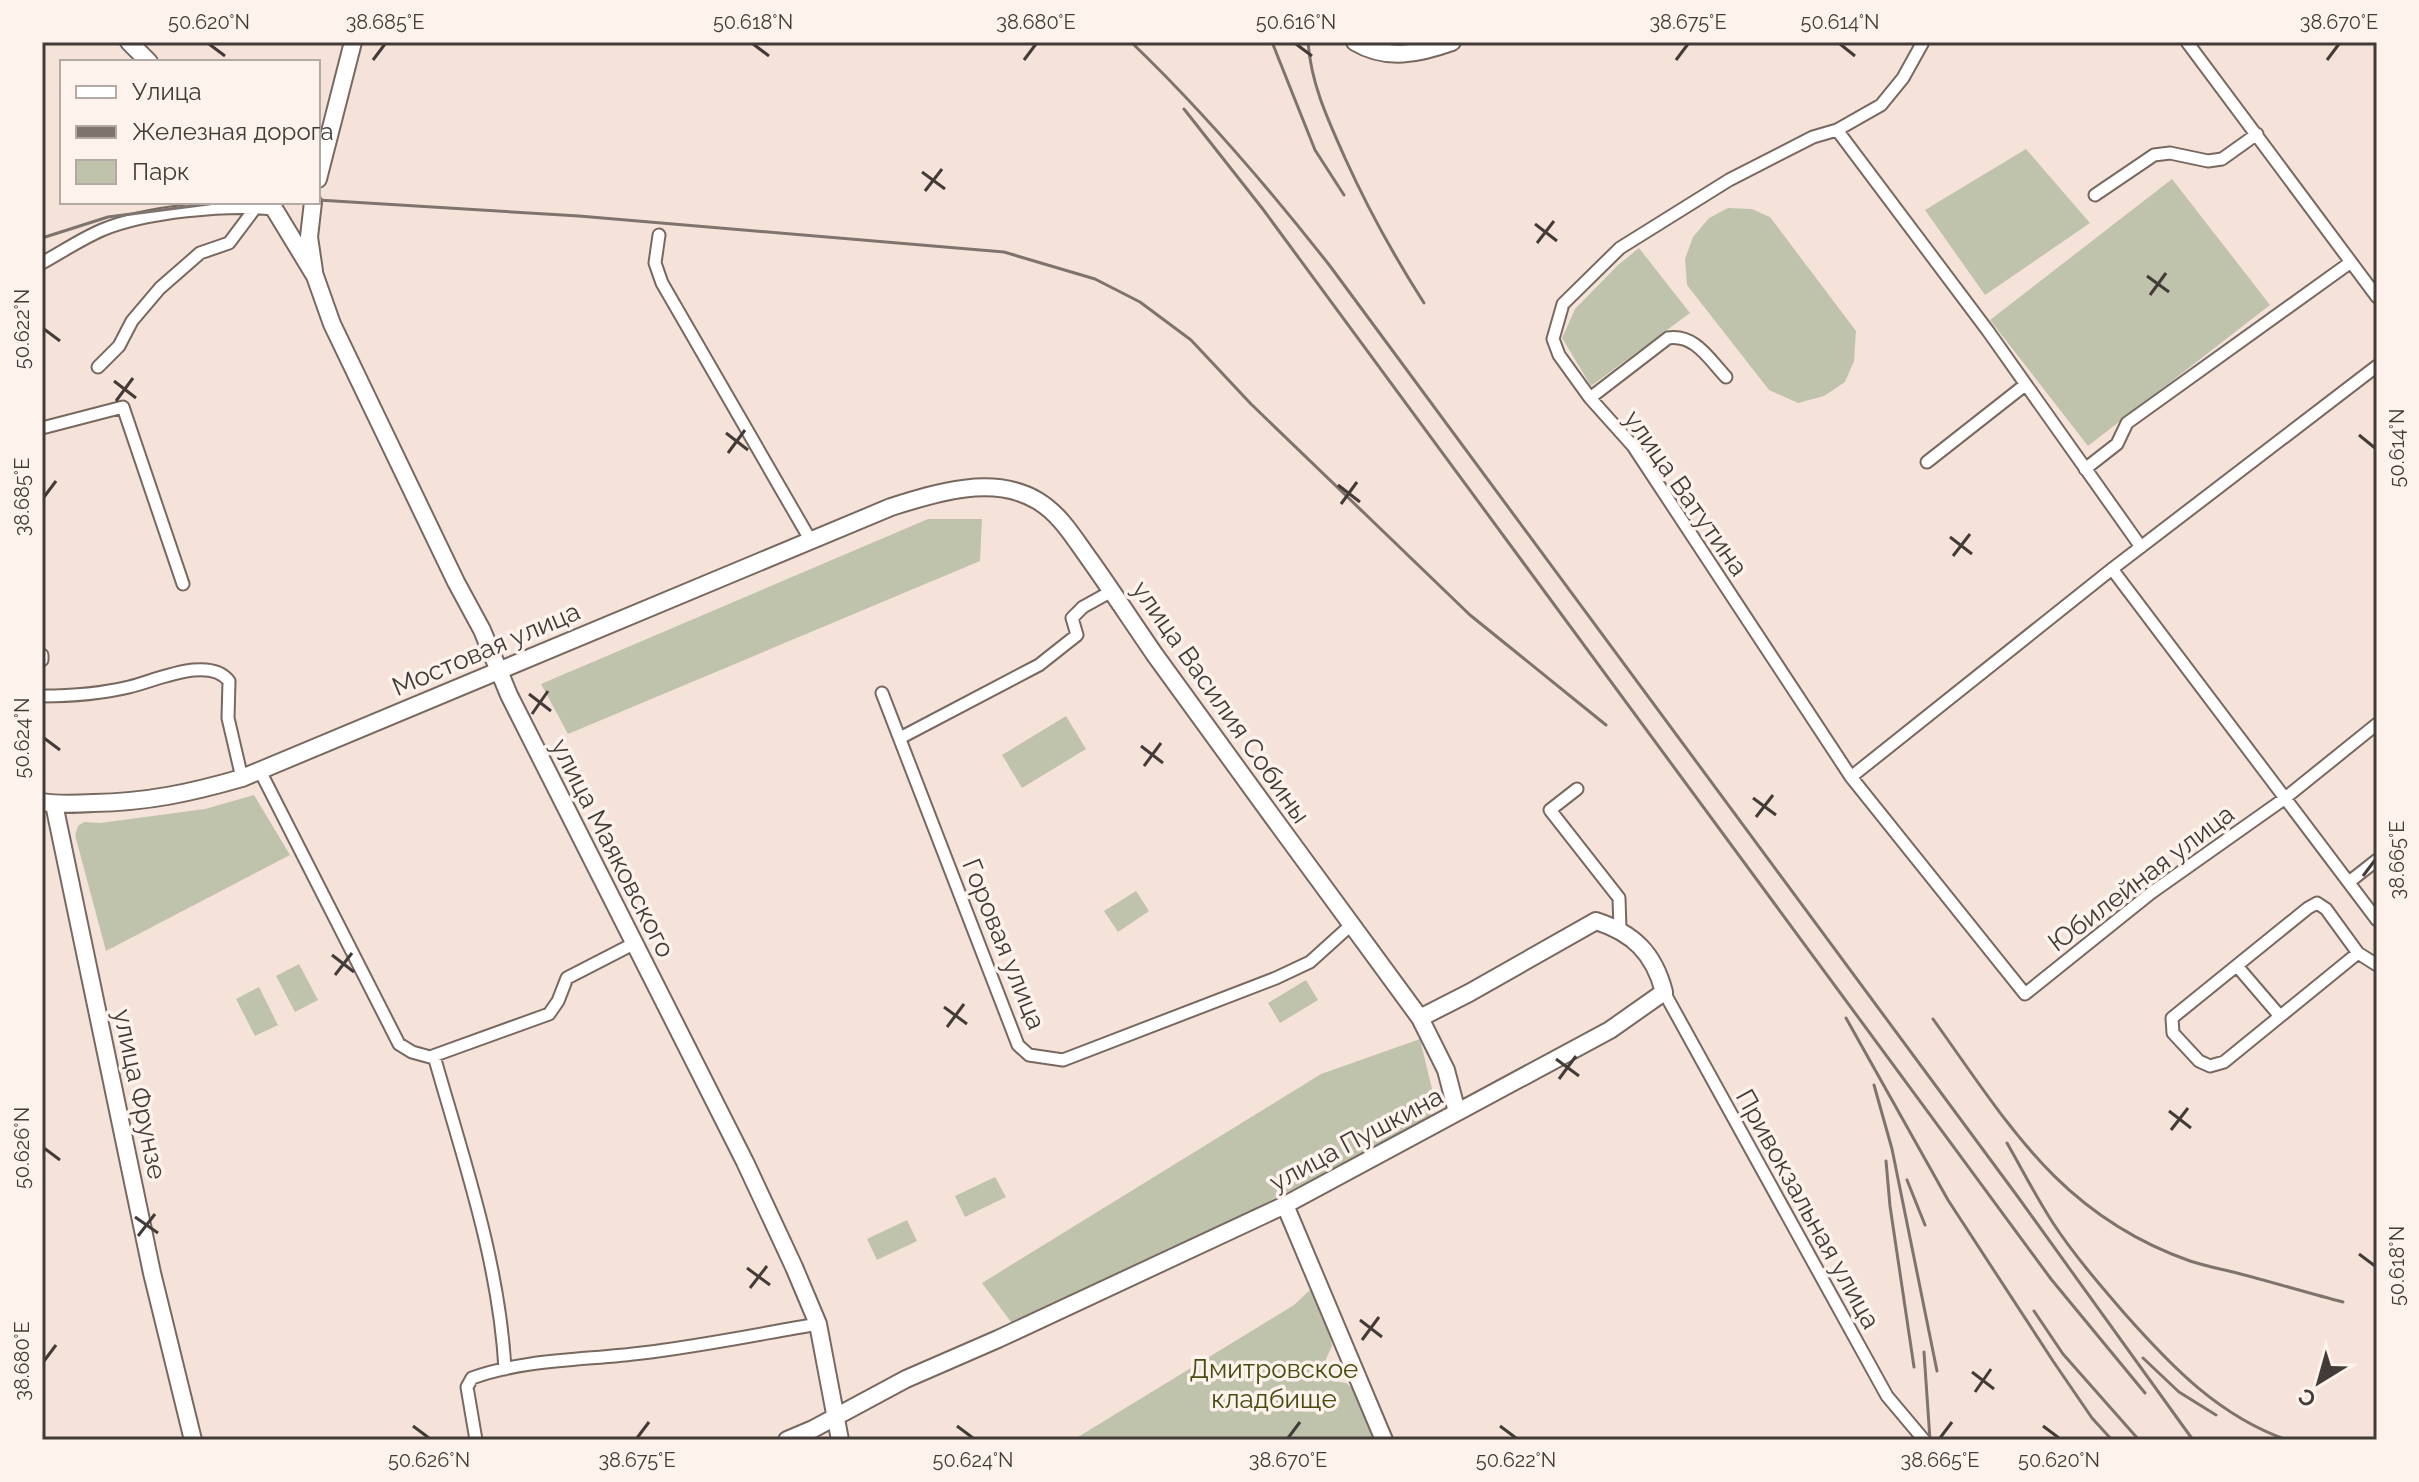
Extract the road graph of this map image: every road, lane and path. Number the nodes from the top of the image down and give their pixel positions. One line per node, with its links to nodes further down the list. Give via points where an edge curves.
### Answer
1 (353, 42): 10 (street)
2 (1355, 42): 3 (street, via 1389,55 1425,52)
3 (1452, 42)
4 (1923, 42): 8 (street, улица Ватутина, via 1881,105)
5 (2187, 42): 9 (street)
6 (135, 44): 7 (street)
7 (147, 60)
8 (1837, 130): 22 (street); 23 (street, улица Ватутина, via 1729,180 1620,248 1582,283 1563,304 1553,339)
9 (2257, 134): 11 (street, via 2222,159 2154,155); 15 (street)
10 (322, 152)
11 (2095, 195)
12 (313, 204): 17 (street, via 309,237)
13 (266, 206): 16 (street, via 145,217 102,230); 17 (street, улица Маяковского); 20 (street, via 229,243 200,253 160,288)
14 (659, 235): 28 (street, via 655,263 662,283)
15 (2351, 262): 18 (street); 26 (street, via 2127,423 2117,444)
16 (42, 263)
17 (315, 276): 33 (street, улица Маяковского, via 332,324)
18 (2377, 297)
19 (2377, 366): 29 (street)
20 (98, 367)
21 (1726, 377): 23 (street, via 1693,342 1680,336 1668,338)
22 (2025, 385): 25 (street); 26 (street)
23 (1590, 398): 39 (street, улица Ватутина, via 1633,446)
24 (42, 428): 31 (street, via 123,407)
25 (1927, 462)
26 (2085, 469): 29 (street)
27 (939, 492): 28 (street, Мостовая улица); 32 (street, улица Василия Собины, via 978,487 1037,500 1056,515)
28 (811, 541): 33 (street, Мостовая улица)
29 (2141, 547): 30 (street)
30 (2112, 569): 39 (street); 42 (street)
31 (183, 584)
32 (1112, 591): 37 (street, via 1072,618 1077,635 1039,665); 47 (street, улица Василия Собины)
33 (499, 670): 38 (street, Мостовая улица); 49 (street, улица Маяковского)
34 (882, 693): 37 (street, Горовая улица)
35 (42, 696): 40 (street, via 78,696 175,672 224,674)
36 (2377, 724): 42 (street, Юбилейная улица)
37 (900, 738): 47 (street, Горовая улица, via 1018,1045 1029,1055 1063,1060 1276,978 1310,962)
38 (260, 771): 40 (street, Мостовая улица); 57 (street, via 391,1032 406,1049)
39 (1851, 777): 54 (street, улица Ватутина)
40 (242, 778): 43 (street, Мостовая улица, via 174,797)
41 (1577, 789): 48 (street, via 1550,810 1619,898)
42 (2284, 799): 45 (street); 54 (street, Юбилейная улица, via 2151,893)
43 (48, 803): 63 (street, улица Фрунзе)
44 (2377, 860): 45 (street)
45 (2349, 882): 46 (street)
46 (2377, 920)
47 (1351, 925): 56 (street, улица Василия Собины)
48 (1620, 929): 53 (street, via 1643,950); 56 (street, via 1596,921)
49 (635, 943): 57 (street, via 567,978 549,1014); 60 (street, улица Маяковского, via 745,1162)
50 (2358, 953): 51 (street); 52 (street, via 2317,903); 55 (street)
51 (2377, 965)
52 (2237, 966): 55 (street); 55 (street, via 2172,1018 2173,1033 2210,1066 2224,1062)
53 (1664, 992): 58 (street, улица Пушкина, via 1610,1030); 68 (street, Привокзальная улица, via 1887,1396)
54 (2025, 994)
55 (2279, 1015)
56 (1420, 1018): 58 (street, улица Василия Собины, via 1446,1070)
57 (434, 1056): 61 (street, via 484,1229)
58 (1457, 1112): 59 (street, улица Пушкина)
59 (1285, 1205): 62 (street, улица Пушкина); 67 (street)
60 (818, 1324): 61 (street, via 645,1353); 62 (street, улица Маяковского)
61 (505, 1369): 64 (street, via 472,1378 467,1387)
62 (837, 1415): 65 (street, улица Пушкина); 66 (street, улица Маяковского)
63 (193, 1440)
64 (476, 1440)
65 (787, 1440)
66 (840, 1440)
67 (1384, 1440)
68 (1924, 1440)

